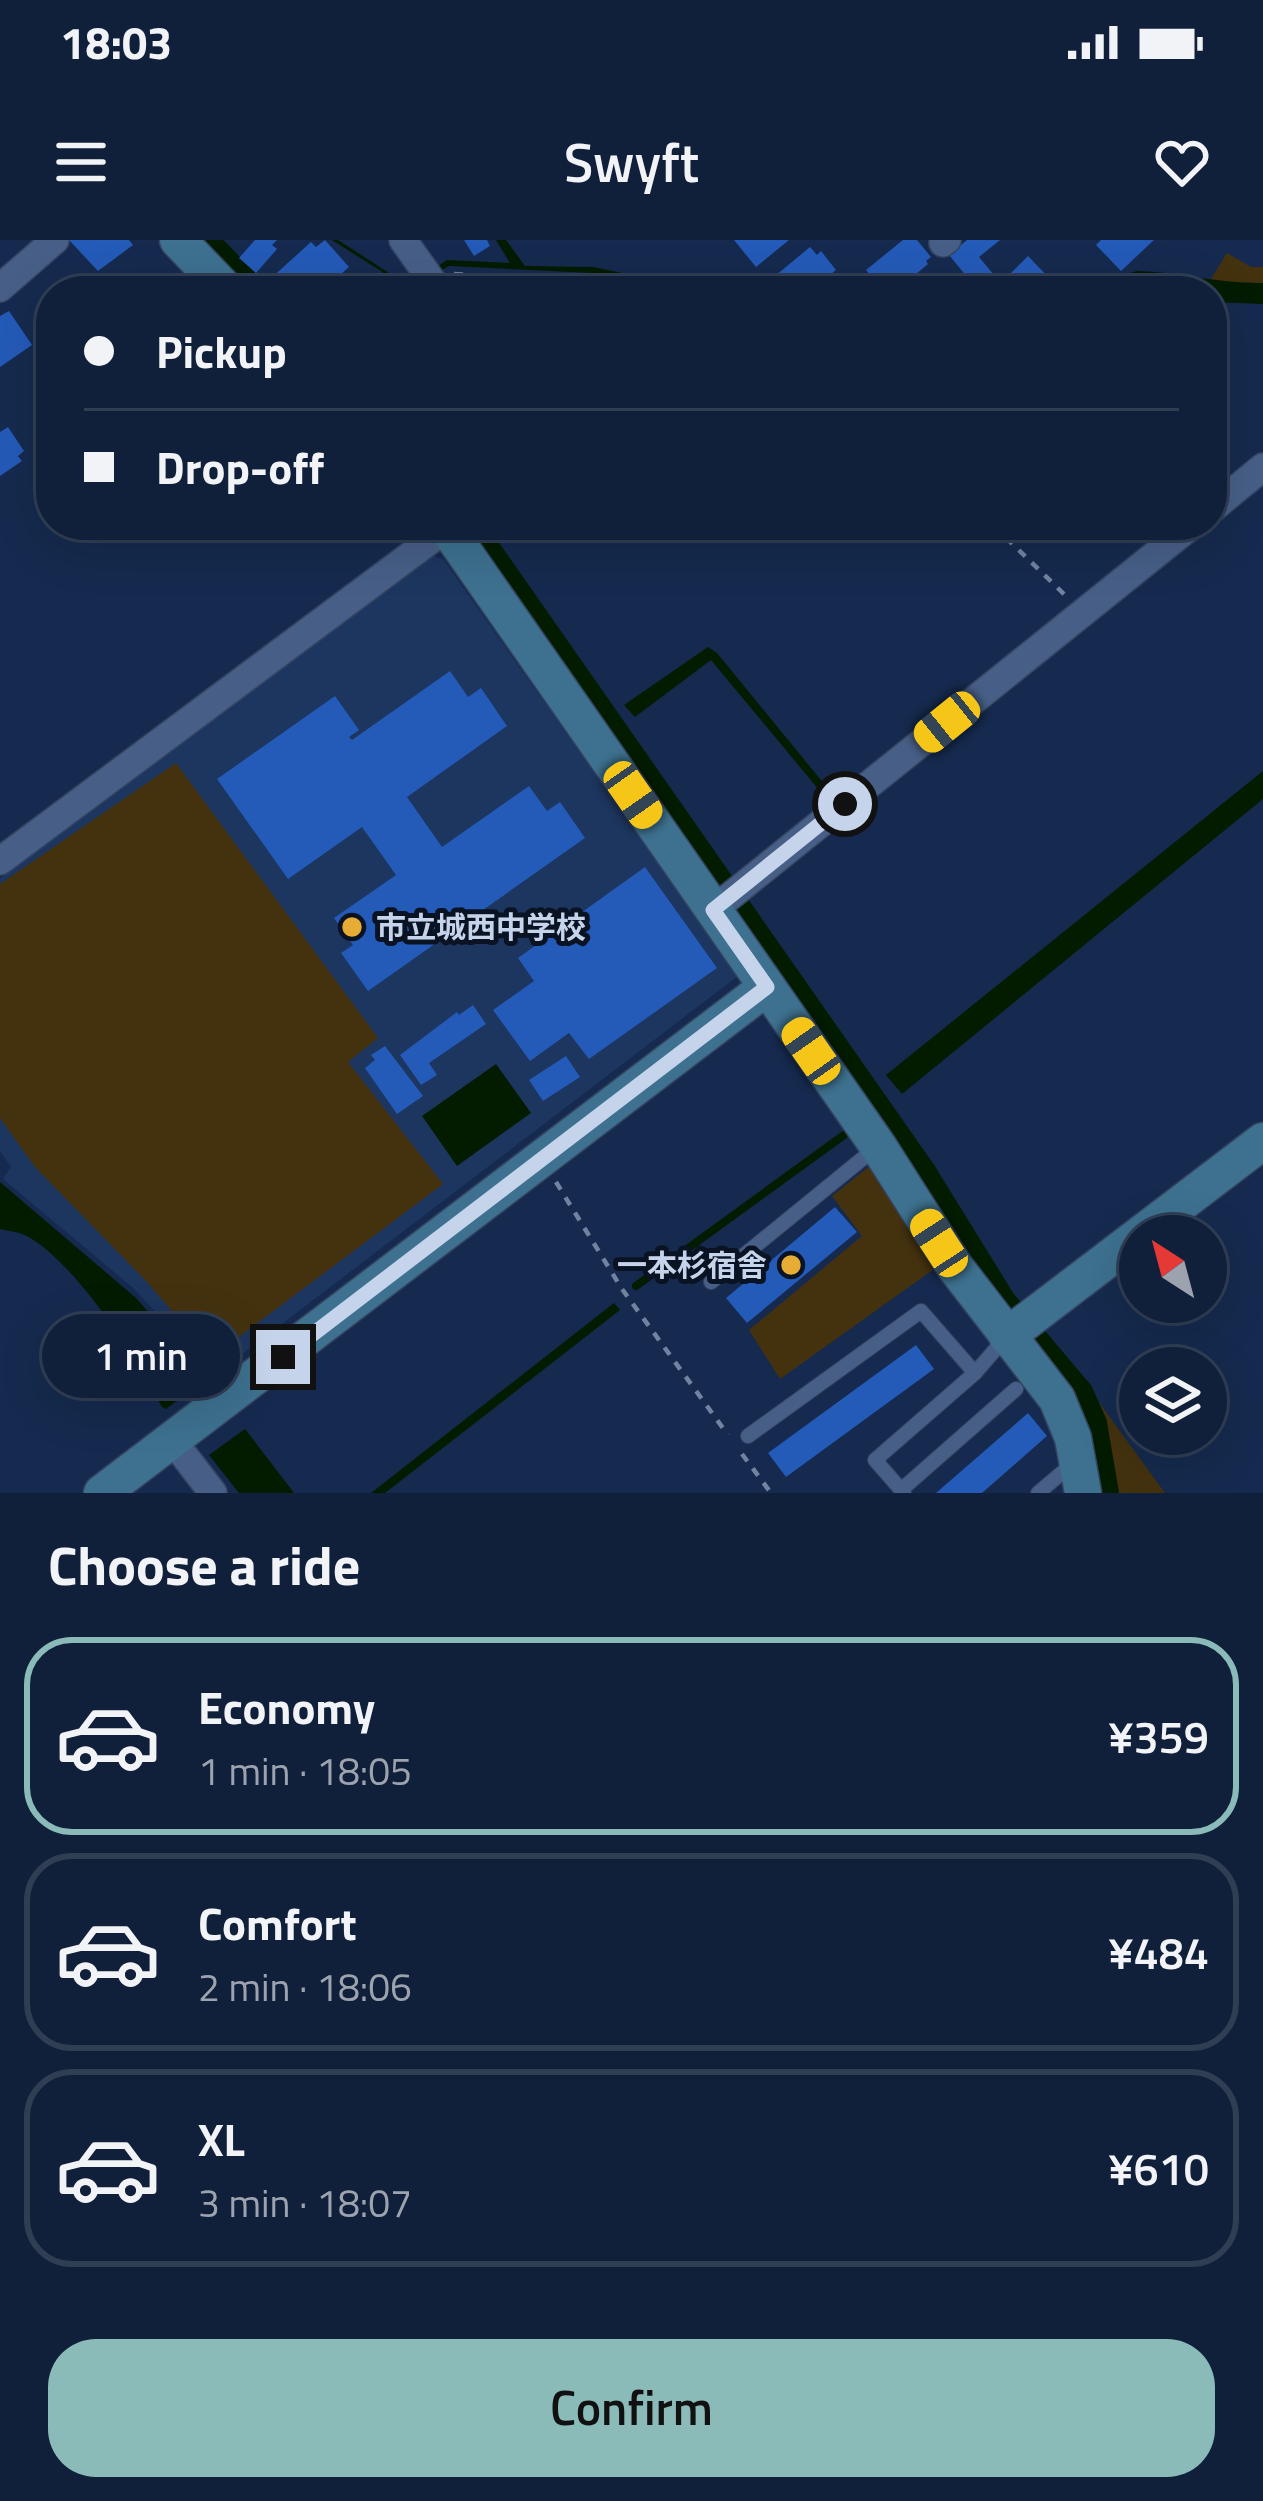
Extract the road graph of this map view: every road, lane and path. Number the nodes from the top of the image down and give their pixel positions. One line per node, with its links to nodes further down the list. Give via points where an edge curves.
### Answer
1 (55, 240): 8 (street)
2 (178, 240): 4 (street)
3 (404, 240): 5 (street)
4 (212, 276)
5 (426, 276)
6 (447, 276): 7 (path)
7 (485, 276)
8 (0, 288)
9 (1263, 467): 10 (street)
10 (1227, 496)
11 (427, 540): 16 (street)
12 (456, 540): 17 (street)
13 (1008, 540): 15 (path)
14 (1173, 540): 15 (street)
15 (1083, 613): 17 (street)
16 (0, 861)
17 (726, 900): 18 (street)
18 (767, 987): 20 (street); 21 (street)
19 (1263, 1141): 23 (street)
20 (878, 1146): 22 (lane); 23 (street, via 955,1268)
21 (538, 1162): 27 (street); 32 (path)
22 (712, 1282)
23 (1017, 1328): 24 (lane); 28 (street, via 1057,1399)
24 (975, 1373): 26 (lane, via 921,1311); 29 (lane, via 875,1460)
25 (1016, 1389): 29 (lane)
26 (748, 1436)
27 (173, 1441): 30 (street); 31 (street)
28 (1080, 1476): 33 (lane)
29 (902, 1491)
30 (102, 1493)
31 (214, 1493)
32 (770, 1493)
33 (1039, 1493)

